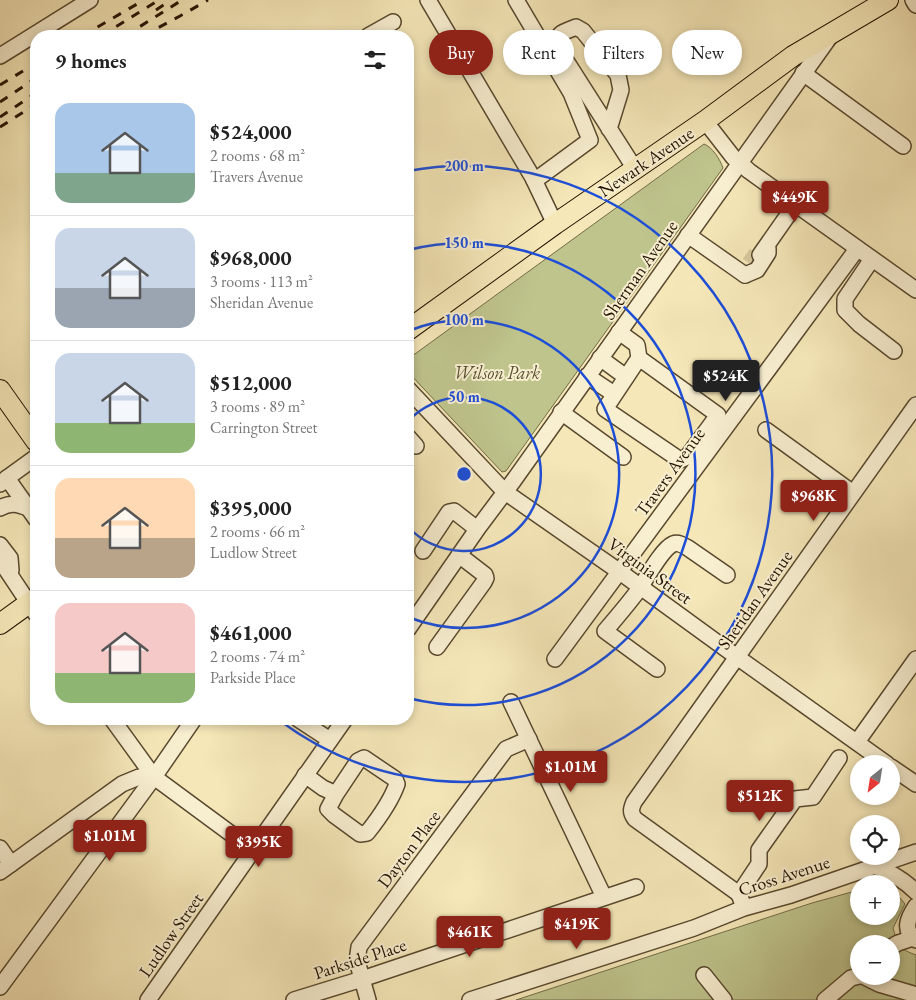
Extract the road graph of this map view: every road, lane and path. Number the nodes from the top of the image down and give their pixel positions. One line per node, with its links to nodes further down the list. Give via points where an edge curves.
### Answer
1 (90, 0): 8 (street)
2 (428, 0): 19 (street)
3 (516, 0): 19 (street, via 571,93 590,140)
4 (888, 0): 10 (main road, Newark Avenue)
5 (913, 0): 6 (street)
6 (916, 5)
7 (393, 22): 9 (street)
8 (42, 30)
9 (379, 30)
10 (832, 33): 13 (street, Sherman Avenue); 14 (main road, Newark Avenue, via 793,56)
11 (30, 37): 12 (street)
12 (0, 56)
13 (803, 74): 16 (street); 17 (street, Sherman Avenue)
14 (705, 121): 17 (street); 18 (main road, Newark Avenue)
15 (609, 129): 15 (street, via 556,45 556,38 576,27 583,30 618,75 621,90); 18 (street)
16 (903, 146)
17 (739, 163): 20 (street); 22 (street, Sherman Avenue)
18 (636, 169): 21 (main road, Newark Avenue)
19 (534, 180): 21 (street)
20 (795, 205): 22 (street, via 755,259); 23 (street)
21 (555, 224): 26 (main road, Newark Avenue)
22 (688, 235): 27 (street, Sherman Avenue)
23 (857, 249): 24 (street); 38 (street, Travers Avenue)
24 (872, 259): 25 (street); 28 (street, via 844,299 845,310)
25 (916, 290)
26 (414, 326)
27 (619, 332): 29 (street, Sherman Avenue); 30 (street, via 637,345)
28 (894, 351)
29 (600, 358): 31 (street, Sherman Avenue); 32 (street)
30 (639, 358): 32 (street); 38 (street)
31 (588, 376): 33 (street); 37 (street, Sherman Avenue)
32 (626, 377): 33 (street)
33 (614, 394): 38 (street, via 604,409 680,460 687,457)
34 (414, 395): 44 (street, Virginia Street)
35 (2, 398): 40 (main road)
36 (916, 404): 45 (street, Sheridan Avenue)
37 (561, 412): 41 (street); 44 (street, Sherman Avenue)
38 (723, 419): 54 (street, Travers Avenue)
39 (766, 430): 45 (street)
40 (30, 433)
41 (623, 457)
42 (30, 462): 43 (street)
43 (4, 481): 47 (street)
44 (505, 492): 49 (street, Sherman Avenue); 54 (street, Virginia Street)
45 (853, 493): 63 (street, Sheridan Avenue)
46 (0, 508): 48 (street, via 15,503)
47 (30, 511)
48 (30, 512)
49 (478, 529): 51 (street, via 454,511 450,512); 52 (street)
50 (0, 545): 56 (street, via 10,558)
51 (423, 551)
52 (459, 555): 60 (street); 62 (street, via 486,578)
53 (0, 560): 56 (street)
54 (620, 572): 57 (street, Virginia Street); 64 (street, Travers Avenue)
55 (727, 575): 57 (street, via 688,548 674,544)
56 (11, 577): 58 (street)
57 (640, 587): 63 (street, Virginia Street); 66 (street, via 605,631)
58 (30, 600)
59 (30, 607): 61 (main road)
60 (414, 620)
61 (0, 624)
62 (437, 647)
63 (738, 657): 74 (street, Virginia Street); 90 (street, Sheridan Avenue, via 631,809 635,819)
64 (555, 659)
65 (916, 659): 74 (street)
66 (657, 669)
67 (511, 702): 72 (street)
68 (116, 725): 79 (street)
69 (190, 725): 79 (street)
70 (307, 725): 73 (street)
71 (341, 725): 73 (street, Ludlow Street)
72 (529, 739): 89 (street); 95 (street, Dayton Place, via 506,749 359,947 357,961)
73 (330, 740): 78 (street, Ludlow Street)
74 (857, 742): 75 (street, Virginia Street)
75 (875, 755)
76 (840, 758): 90 (street, via 812,797 794,799 759,850 759,864)
77 (900, 773): 80 (street)
78 (305, 776): 81 (street); 83 (street, Ludlow Street)
79 (154, 777): 83 (street); 86 (street, via 139,777 122,784); 98 (street)
80 (916, 784)
81 (336, 794): 81 (street, via 358,761 364,758 395,779 397,784 367,833 360,834 328,809)
82 (0, 848): 86 (street)
83 (253, 850): 100 (street, Ludlow Street)
84 (916, 852): 85 (street, Cross Avenue)
85 (874, 866): 88 (street, via 890,872); 90 (street, Cross Avenue, via 790,895)
86 (6, 868)
87 (636, 887): 89 (street, Parkside Place)
88 (916, 892)
89 (604, 897): 95 (street, Parkside Place)
90 (742, 901): 103 (street, Cross Avenue, via 694,928)
91 (916, 906): 92 (street, via 909,917)
92 (912, 935): 93 (street)
93 (900, 942)
94 (704, 975): 104 (street)
95 (362, 978): 101 (street, Parkside Place); 102 (street, Dayton Place)
96 (850, 979): 105 (street)
97 (882, 985): 99 (street)
98 (0, 987)
99 (916, 996)
100 (148, 1000)
101 (294, 1000)
102 (368, 1000)
103 (470, 1000)
104 (724, 1000)
105 (825, 1000)

